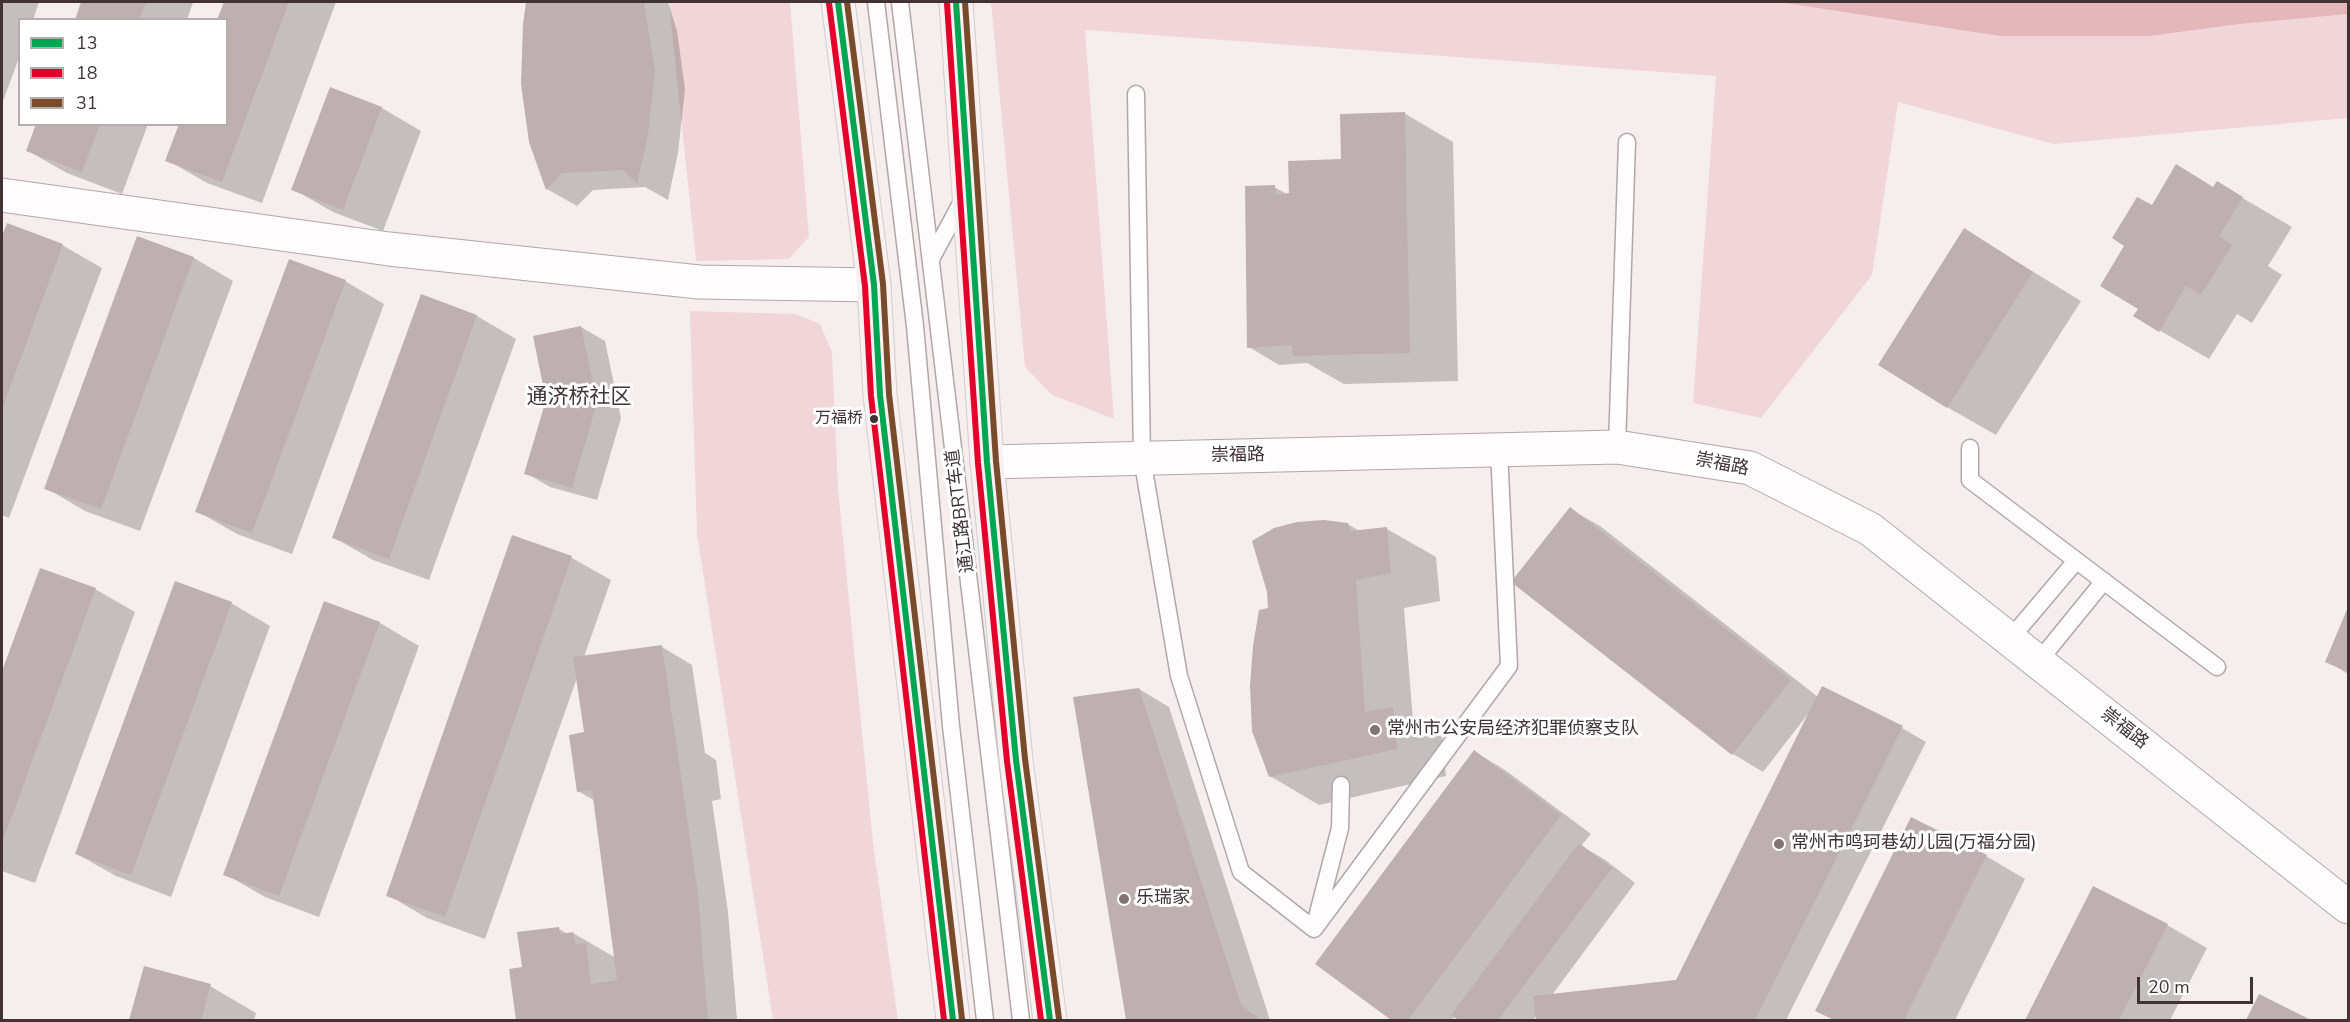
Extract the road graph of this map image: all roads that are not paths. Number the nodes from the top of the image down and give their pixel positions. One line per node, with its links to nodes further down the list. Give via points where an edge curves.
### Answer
1 (838, 2): 10 (main road)
2 (876, 2): 25 (lane, 通江路BRT车道, via 915,326 951,726)
3 (900, 2): 9 (lane, 通江路BRT车道)
4 (956, 2): 7 (main road)
5 (1136, 94): 14 (lane)
6 (1627, 142): 11 (lane)
7 (969, 189): 9 (lane); 15 (main road)
8 (2, 195): 10 (street, via 389,249 699,282)
9 (931, 259): 26 (lane, 通江路BRT车道)
10 (874, 285): 24 (main road, via 880,395)
11 (1617, 447): 13 (street, 崇福路); 18 (street, 崇福路, via 1750,468 1870,529)
12 (1970, 448): 16 (lane, via 1970,480)
13 (1498, 450): 14 (street, 崇福路); 23 (lane, via 1509,666)
14 (1142, 458): 15 (street, 崇福路); 23 (lane, via 1179,676 1241,872)
15 (987, 462): 27 (main road, via 1016,760)
16 (2076, 561): 17 (lane); 18 (lane)
17 (2104, 582): 19 (lane); 20 (lane)
18 (2010, 639): 19 (street, 崇福路)
19 (2038, 662): 22 (street, 崇福路)
20 (2217, 668)
21 (1341, 785): 23 (lane, via 1340,828)
22 (2349, 907)
23 (1314, 928)
24 (953, 1020)
25 (985, 1020)
26 (1021, 1020)
27 (1050, 1020)

